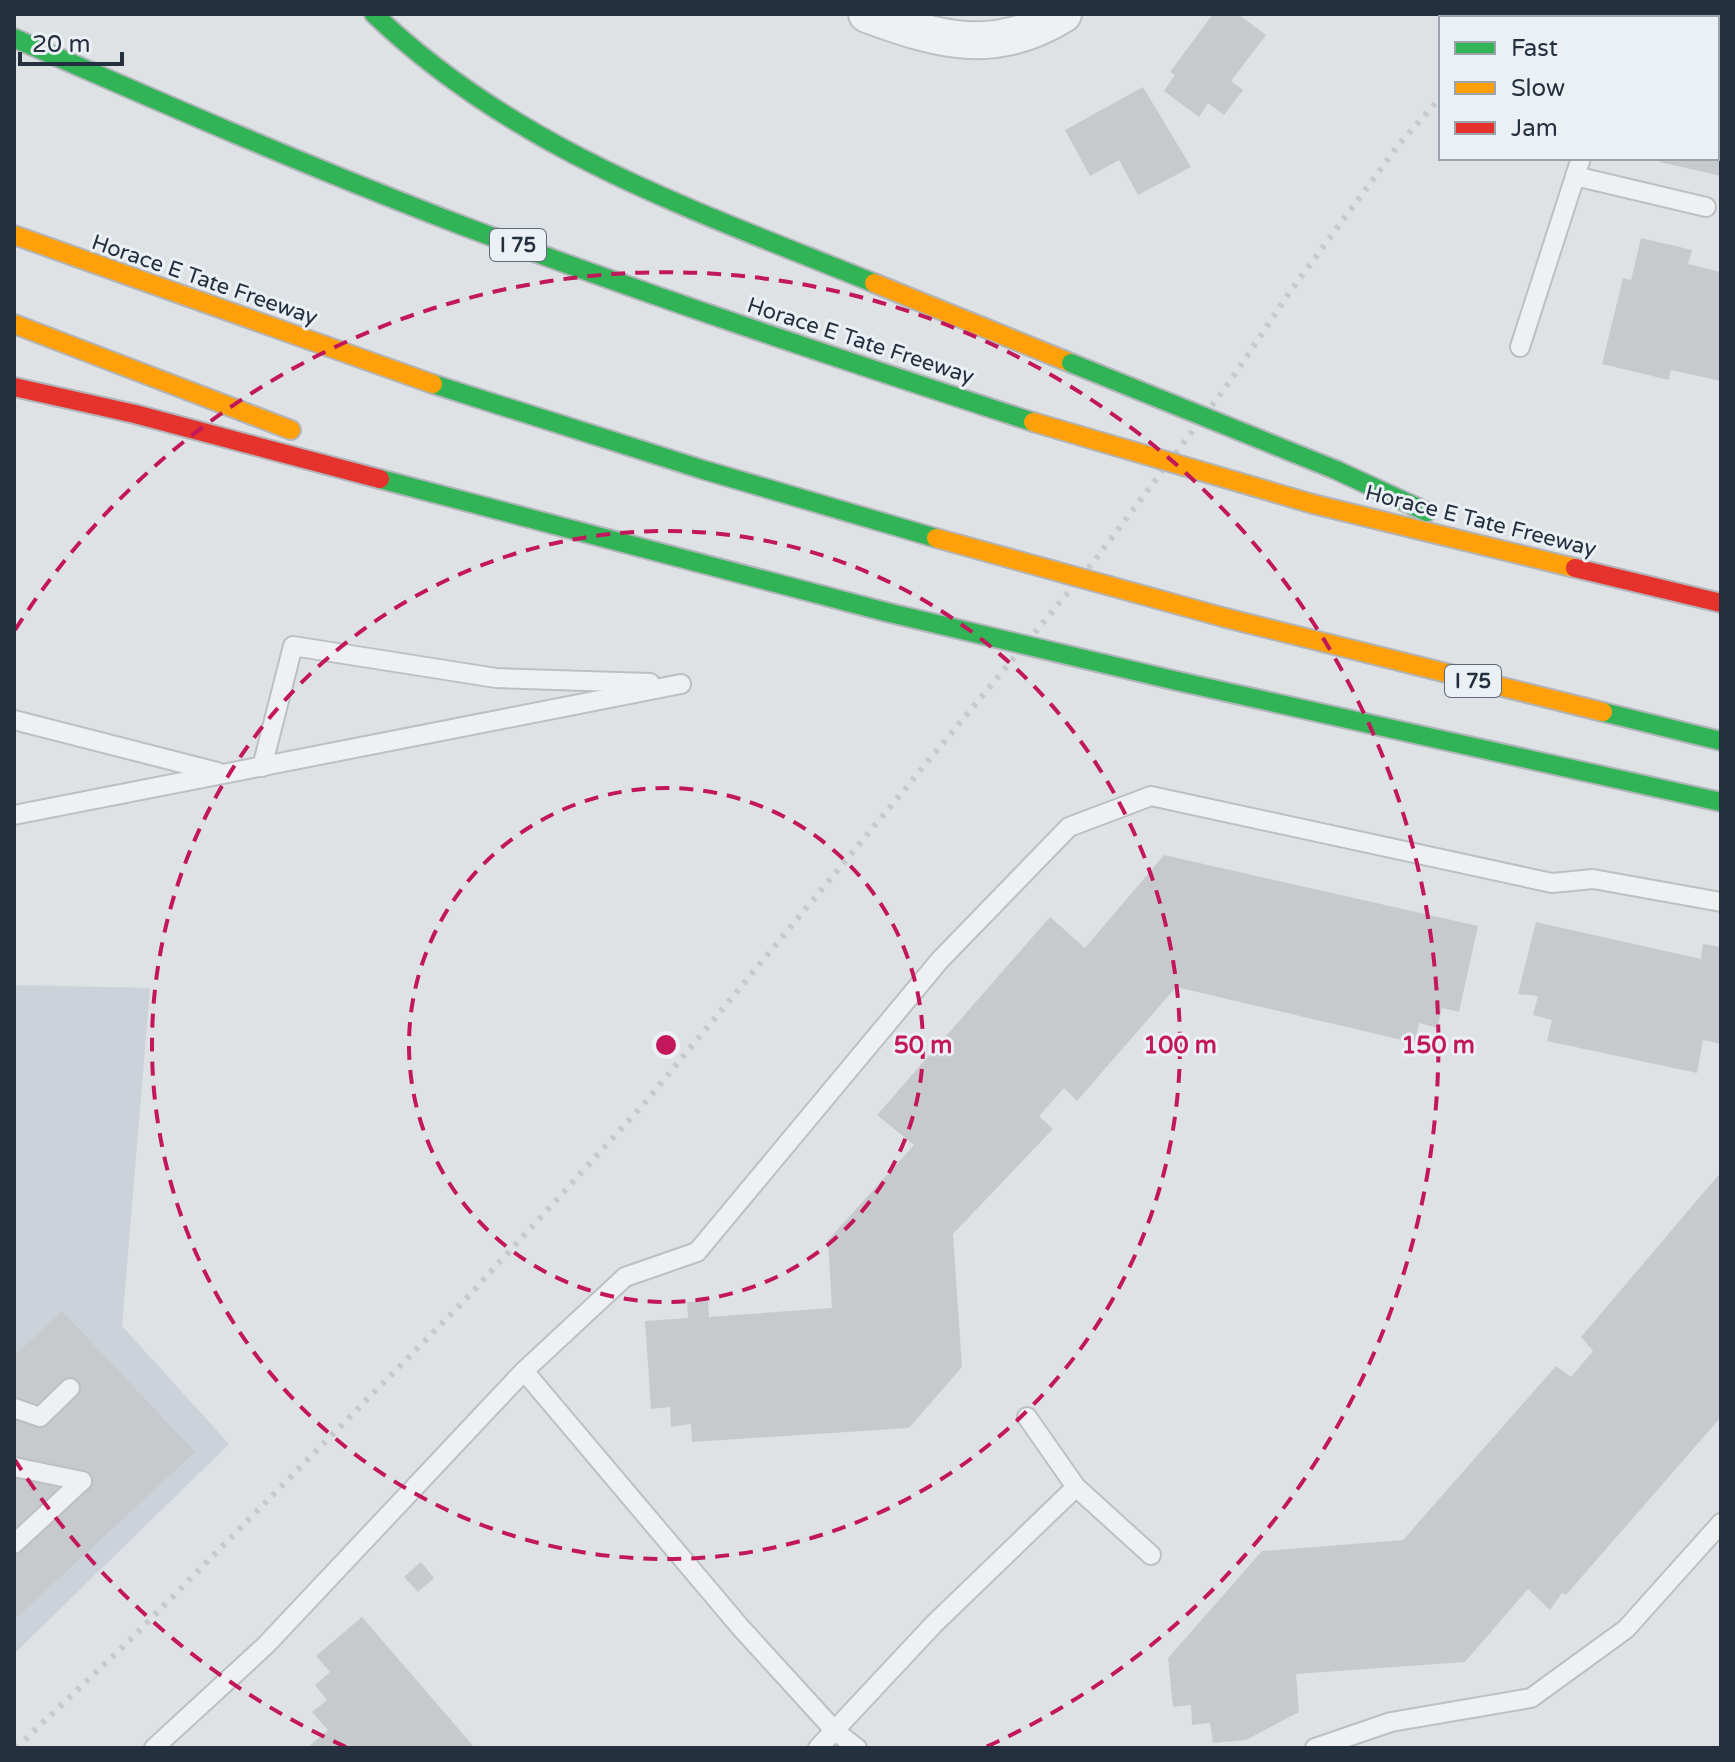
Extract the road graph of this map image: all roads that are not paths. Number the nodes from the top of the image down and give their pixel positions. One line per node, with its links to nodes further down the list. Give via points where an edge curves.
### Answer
1 (374, 14): 14 (highway, bridge, via 451,83 507,120 675,202 1336,470)
2 (867, 14): 3 (street, via 953,41 1015,36)
3 (1063, 14)
4 (14, 38): 14 (highway, Horace E Tate Freeway / I 75, bridge, via 465,226 798,345 1033,422 1313,504)
5 (1578, 167): 6 (lane); 9 (lane)
6 (1706, 207)
7 (14, 235): 17 (highway, Horace E Tate Freeway / I 75, bridge, via 167,294 756,487 1226,618)
8 (14, 324): 11 (highway)
9 (1520, 347)
10 (14, 387): 13 (highway)
11 (312, 439)
12 (342, 450): 13 (highway)
13 (506, 513): 20 (highway, bridge, via 886,612)
14 (1519, 555): 15 (highway, Horace E Tate Freeway / I 75)
15 (1721, 603)
16 (14, 720): 19 (lane)
17 (1721, 741)
18 (262, 767): 18 (lane, via 510,718 681,684 496,678 293,646); 19 (lane)
19 (224, 774): 21 (lane)
20 (1721, 802)
21 (14, 815)
22 (1721, 902): 23 (lane, via 1593,879 1552,883 1151,796 1069,827 940,960 697,1252 625,1277)
23 (524, 1371): 32 (lane, via 731,1617); 33 (lane, via 266,1645)
24 (70, 1388): 25 (lane, via 40,1417)
25 (14, 1408)
26 (1027, 1417): 28 (lane)
27 (14, 1467): 30 (lane, via 82,1481)
28 (1076, 1487): 31 (lane); 32 (lane, via 934,1624)
29 (1721, 1523): 36 (lane, via 1626,1629 1531,1698 1391,1722)
30 (14, 1544)
31 (1151, 1555)
32 (835, 1731): 34 (lane); 35 (lane)
33 (154, 1748)
34 (818, 1748)
35 (857, 1748)
36 (1315, 1748)

